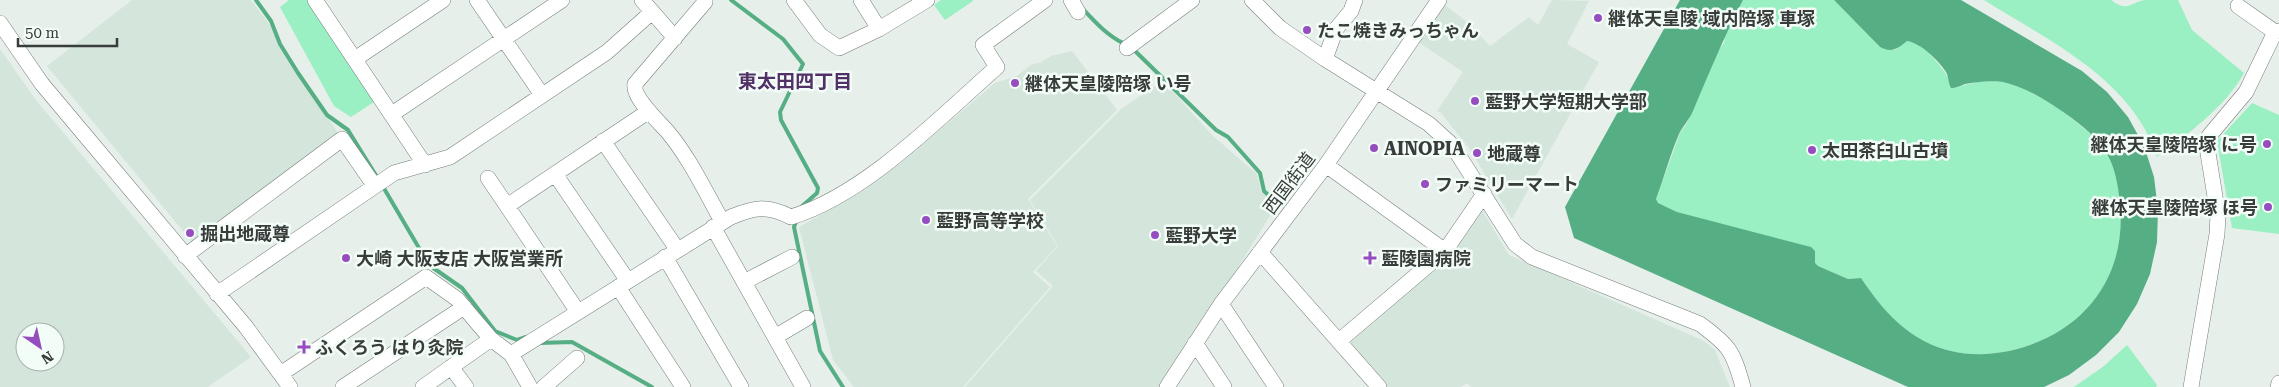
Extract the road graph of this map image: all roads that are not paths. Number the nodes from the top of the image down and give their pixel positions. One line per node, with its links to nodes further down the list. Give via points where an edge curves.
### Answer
1 (443, 0): 23 (street)
2 (478, 0): 21 (street)
3 (562, 0): 21 (street)
4 (642, 0): 16 (street)
5 (705, 0): 20 (street)
6 (794, 0): 18 (street, via 820,35 839,48)
7 (861, 0): 18 (street)
8 (1045, 0): 37 (street, via 983,45 997,67 901,152 854,186 797,215 767,208 748,210)
9 (1192, 0): 22 (street)
10 (1252, 0): 24 (street, via 1280,28)
11 (1355, 0): 24 (street, via 1336,29)
12 (319, 1): 23 (street)
13 (924, 1): 18 (street)
14 (1436, 1): 25 (street, 西国街道)
15 (2238, 6): 19 (street)
16 (652, 12): 20 (street); 26 (street, via 607,52)
17 (0, 23): 41 (street, via 42,84)
18 (879, 29)
19 (2277, 31): 72 (street, via 2246,92 2209,136 2206,147 2218,215 2217,234)
20 (675, 38): 27 (street, via 635,84 635,92)
21 (504, 39): 26 (street); 28 (street)
22 (1129, 46)
23 (355, 59): 28 (street)
24 (1326, 59): 25 (street)
25 (1377, 91): 31 (street, 西国街道); 35 (street, via 1442,135)
26 (542, 95): 30 (street, via 450,157)
27 (649, 111): 29 (street); 37 (street, via 670,136)
28 (392, 114): 30 (street)
29 (603, 141): 32 (street); 40 (street)
30 (425, 165): 34 (street, via 394,173)
31 (1326, 165): 38 (street); 39 (street, 西国街道)
32 (555, 174): 36 (street); 44 (street)
33 (488, 178): 36 (street)
34 (374, 185): 41 (street, via 342,139); 45 (street)
35 (1484, 194): 38 (street); 71 (street, via 1515,244 1532,257 1700,324 1722,340 1734,357)
36 (507, 206): 48 (street)
37 (718, 224): 40 (street); 43 (street)
38 (1445, 251): 52 (street)
39 (1260, 252): 46 (street, 西国街道); 52 (street)
40 (671, 253): 44 (street); 66 (street)
41 (185, 256): 45 (street)
42 (792, 257): 43 (street)
43 (744, 282): 50 (street)
44 (623, 284): 48 (street); 65 (street)
45 (217, 294): 57 (street)
46 (1221, 304): 53 (street, 西国街道); 58 (street)
47 (464, 307): 51 (street); 57 (street, via 426,277); 60 (street)
48 (578, 312): 54 (street)
49 (807, 318): 50 (street)
50 (775, 337): 67 (street)
51 (491, 339): 54 (street); 56 (street)
52 (1340, 341): 70 (street)
53 (1195, 343): 68 (street, 西国街道); 69 (street)
54 (510, 354): 63 (street)
55 (577, 358): 64 (street)
56 (451, 367): 61 (street); 62 (street)
57 (282, 373): 59 (street)
58 (1268, 384)
59 (290, 387)
60 (343, 387)
61 (423, 387)
62 (466, 387)
63 (530, 387)
64 (544, 387)
65 (683, 387)
66 (741, 387)
67 (803, 387)
68 (1167, 387)
69 (1224, 387)
70 (1379, 387)
71 (1743, 387)
72 (2191, 387)

